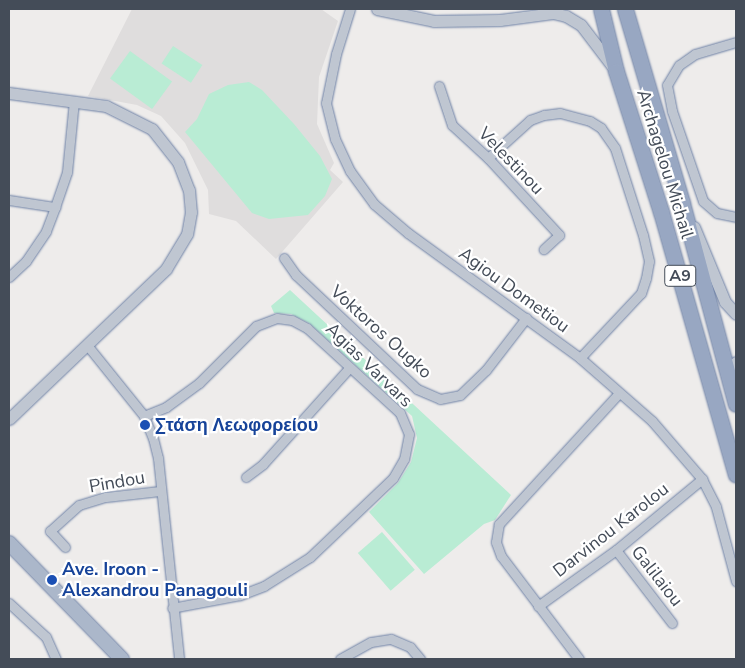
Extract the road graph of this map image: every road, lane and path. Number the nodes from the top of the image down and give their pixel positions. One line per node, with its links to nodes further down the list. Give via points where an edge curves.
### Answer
1 (350, 9): 21 (street, Agiou Dometiou, via 326,103 335,139 350,171 374,204 408,233)
2 (378, 9): 6 (street, via 434,21 464,22)
3 (536, 9): 6 (street)
4 (601, 9): 8 (highway, Archagelou Michail / A9)
5 (625, 9): 14 (highway, Archagelou Michail / A9)
6 (516, 16): 8 (street, via 552,13 566,16 581,25)
7 (736, 42): 16 (street, via 695,54 679,65 667,86 672,111 704,201 717,213)
8 (616, 71): 31 (highway, Archagelou Michail / A9)
9 (439, 86): 12 (street, Velestinou, via 452,125)
10 (9, 93): 11 (street)
11 (74, 100): 15 (street, via 67,172); 22 (street, via 106,106 152,128 178,162 189,190 190,204 187,234 166,269)
12 (488, 158): 17 (street, Velestinou, via 559,235); 23 (street, via 530,120 544,114 560,113 590,121 601,128 616,148 649,261 641,293)
13 (9, 200): 15 (street)
14 (682, 203): 20 (street, via 725,302); 28 (highway, Archagelou Michail / A9)
15 (54, 208): 19 (street, via 46,231 26,261)
16 (736, 217)
17 (544, 249)
18 (284, 258): 21 (street, Voktoros Ougko, via 296,275 417,389 440,399 460,394 486,370)
19 (9, 277)
20 (736, 314)
21 (526, 318): 23 (street, Agiou Dometiou)
22 (87, 345): 29 (street); 30 (street)
23 (580, 358): 27 (street, Agiou Dometiou)
24 (736, 362): 26 (street)
25 (349, 368): 29 (street, Agias Varvars, via 307,328 292,320 277,318 256,326 199,383 166,407); 32 (street, via 263,464); 41 (street, Agias Varvars, via 400,413 409,434 404,459 392,478 336,536 264,586 240,595)
26 (736, 386)
27 (618, 394): 33 (street, Agiou Dometiou, via 652,421); 40 (street, via 499,524 496,542 501,556)
28 (736, 404)
29 (144, 416): 34 (street, via 158,458)
30 (9, 419)
31 (736, 475)
32 (246, 477)
33 (702, 479): 37 (street, Darvinou Karolou); 38 (street, Agiou Dometiou, via 716,507)
34 (160, 491): 36 (street, Pindou, via 106,497 79,505 50,531); 41 (street)
35 (9, 543): 44 (main road)
36 (65, 547)
37 (616, 550): 40 (street, Darvinou Karolou); 42 (street, Galilaiou)
38 (736, 582)
39 (9, 603): 43 (street, via 46,637)
40 (538, 606): 48 (street)
41 (172, 608): 45 (street)
42 (672, 623)
43 (56, 659)
44 (122, 659)
45 (179, 659)
46 (340, 659): 47 (street, via 371,642 391,639 410,647)
47 (420, 659)
48 (579, 659)

